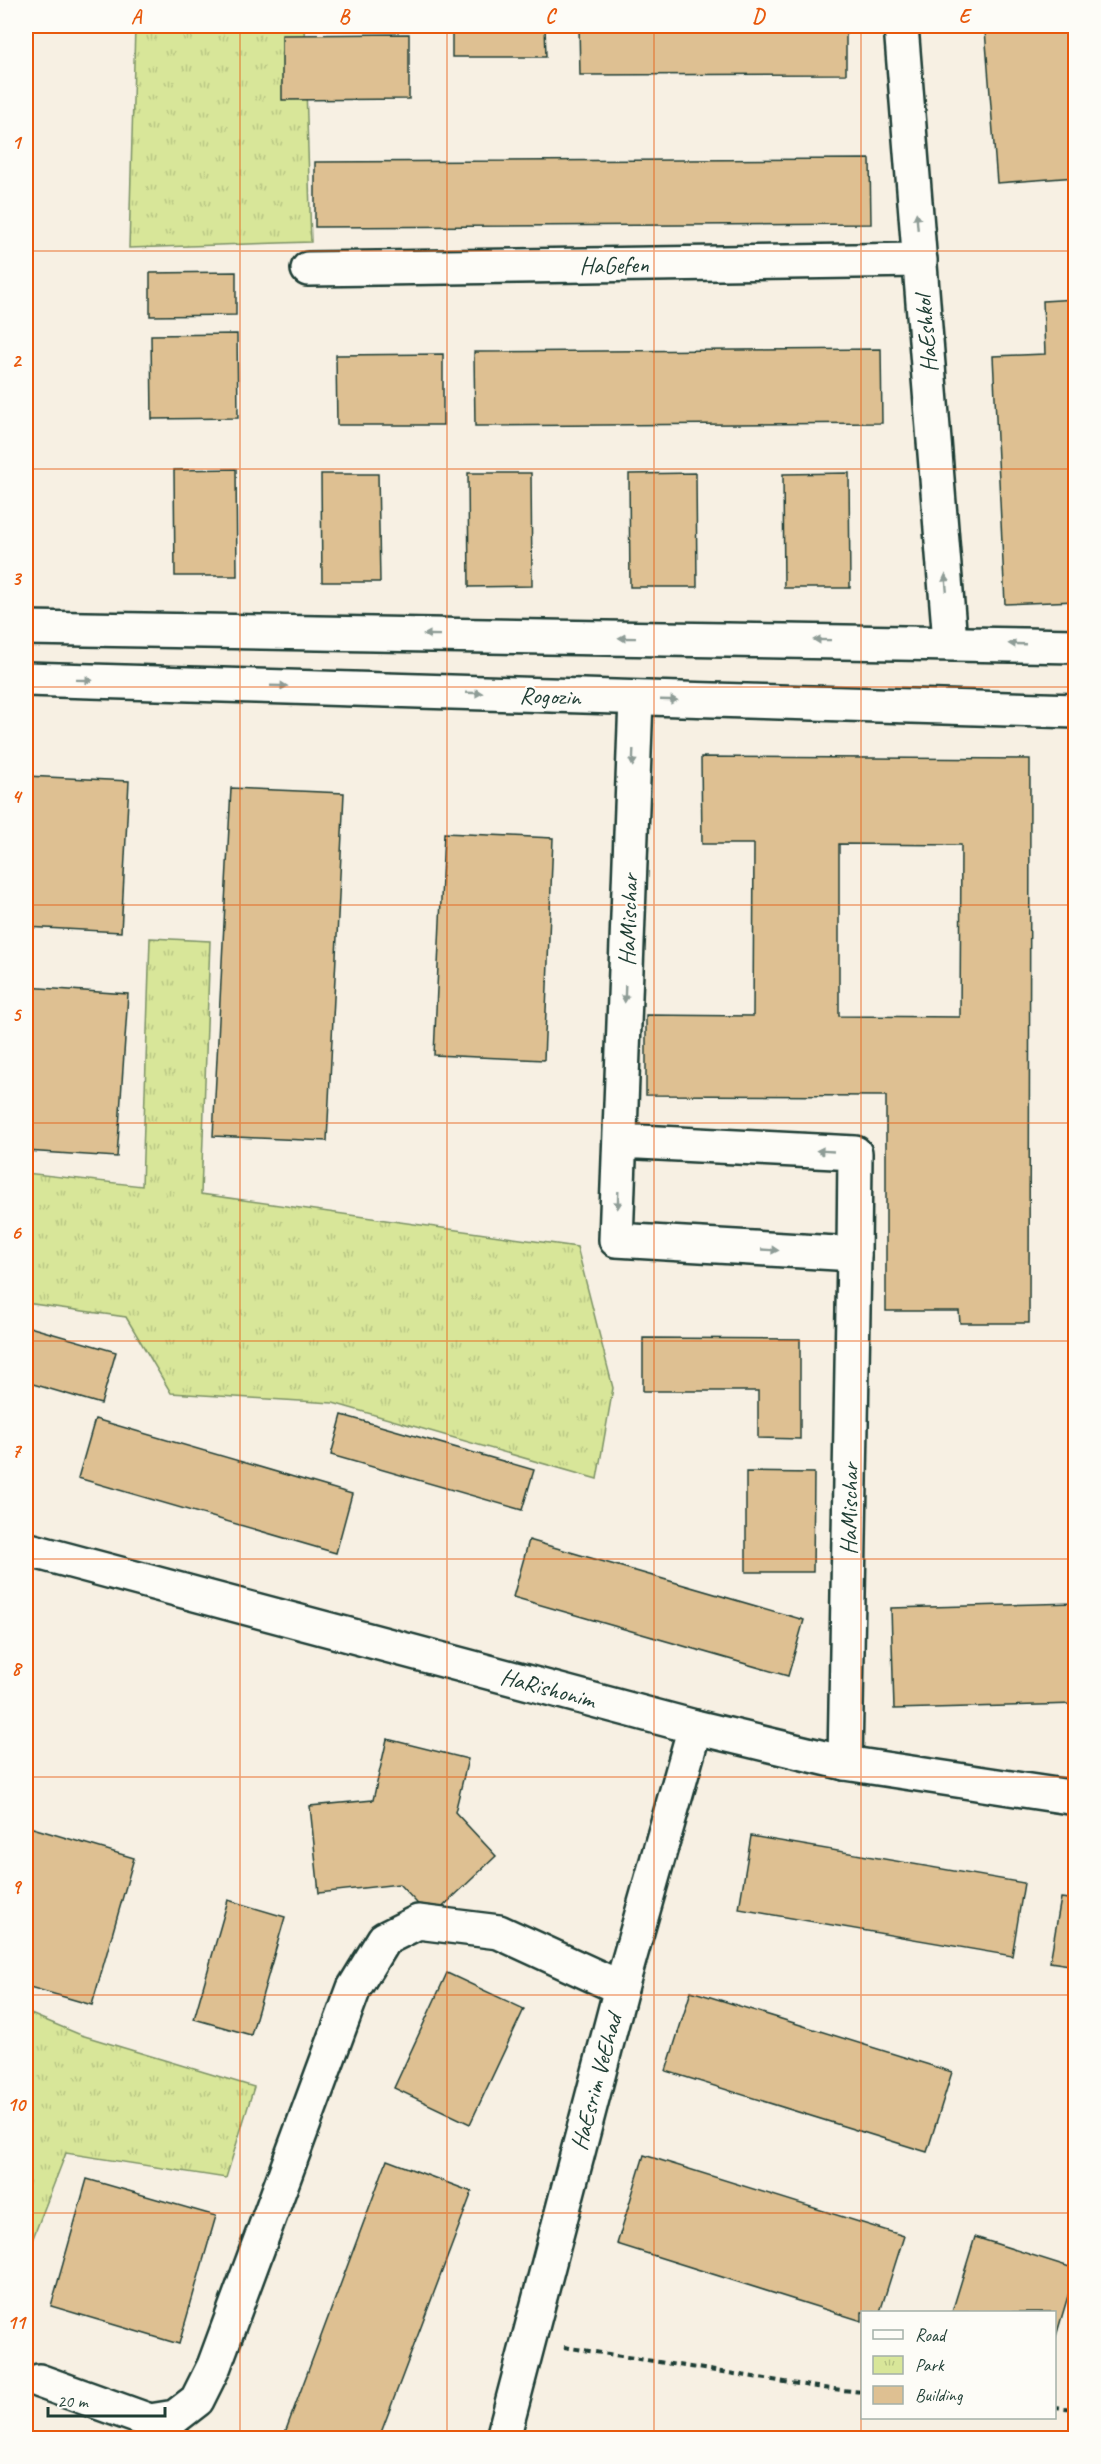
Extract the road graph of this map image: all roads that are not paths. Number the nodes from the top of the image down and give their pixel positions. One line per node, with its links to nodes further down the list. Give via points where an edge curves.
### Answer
1 (901, 26): 2 (street, HaEshkol, one-way to 1)
2 (920, 260): 3 (street, HaGefen); 5 (street, HaEshkol, one-way to 2)
3 (308, 269)
4 (26, 628): 5 (street, one-way to 4)
5 (950, 642): 6 (street, one-way to 5)
6 (1076, 646)
7 (26, 679): 8 (street, Rogozin, one-way to 8)
8 (636, 699): 9 (street, Rogozin, one-way to 9); 10 (street, HaMischar, one-way to 10)
9 (1076, 711)
10 (620, 1141): 11 (street, HaMischar, one-way to 10, via 855,1153); 11 (street, HaMischar, one-way to 11, via 616,1240)
11 (854, 1254): 14 (street, HaMischar)
12 (26, 1550): 13 (street, HaRishonim)
13 (695, 1727): 14 (street, HaRishonim); 16 (street, HaEsrim VeEhad)
14 (845, 1762): 15 (street, HaRishonim)
15 (1076, 1798)
16 (621, 1988): 17 (street, via 499,1932 418,1922 384,1939 354,1988 214,2366 197,2400 175,2417 150,2421); 18 (street, HaEsrim VeEhad)
17 (39, 2381)
18 (503, 2439)

